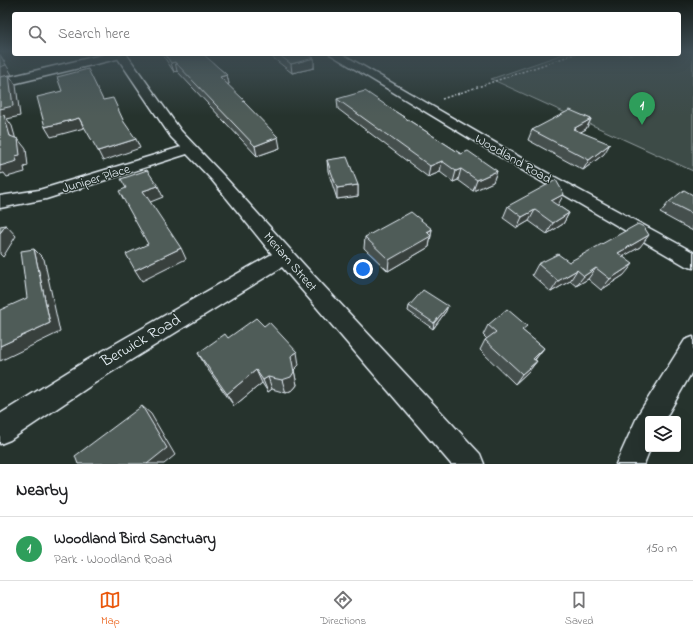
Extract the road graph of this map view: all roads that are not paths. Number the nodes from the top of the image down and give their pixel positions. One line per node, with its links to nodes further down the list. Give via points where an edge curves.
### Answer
1 (43, 73): 4 (main road)
2 (134, 73): 5 (street, Meriam Street, via 176,134)
3 (367, 73): 8 (street, Woodland Road)
4 (0, 83)
5 (190, 149): 6 (street, Juniper Place, via 40,196); 7 (street, Meriam Street)
6 (0, 202)
7 (284, 256): 12 (street, Berwick Road, via 96,368); 13 (street, Meriam Street)
8 (693, 261)
9 (693, 348): 10 (street)
10 (652, 416)
11 (645, 429): 14 (street)
12 (0, 430)
13 (470, 464)
14 (630, 464)

